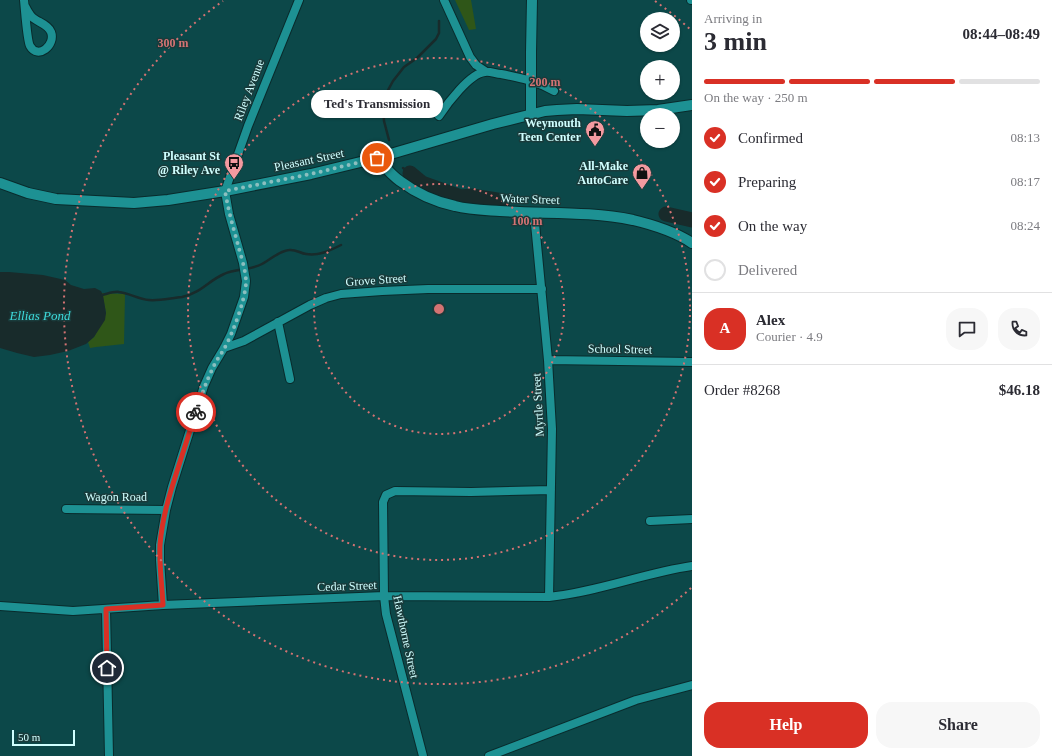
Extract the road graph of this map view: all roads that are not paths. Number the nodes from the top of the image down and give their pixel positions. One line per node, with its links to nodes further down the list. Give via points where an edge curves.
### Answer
1 (299, 0): 13 (street, Riley Avenue)
2 (444, 0): 5 (street, via 470,57)
3 (532, 0): 6 (main road)
4 (25, 3): 4 (street, via 32,18 52,33 49,46 40,52 33,50 28,42)
5 (485, 72): 6 (street); 10 (street, via 475,76 456,93)
6 (530, 80): 7 (street); 9 (main road)
7 (554, 91)
8 (692, 105): 9 (main road, Pleasant Street, via 658,110 572,109)
9 (531, 114): 11 (main road, Pleasant Street)
10 (439, 116)
11 (377, 158): 13 (main road, Pleasant Street); 14 (main road, Water Street, via 400,181 442,202 465,208)
12 (0, 183): 13 (main road, Pleasant Street, via 56,199 134,203)
13 (225, 191): 18 (street, via 246,281 244,297)
14 (534, 212): 15 (main road, Water Street, via 625,219 665,229); 16 (street, Myrtle Street)
15 (692, 243)
16 (542, 289): 17 (street, Grove Street, via 355,292 326,298); 19 (street, Myrtle Street)
17 (278, 322): 18 (street, Grove Street, via 244,341); 21 (street)
18 (224, 348): 24 (street, via 204,386)
19 (548, 360): 20 (street, School Street); 22 (street, Myrtle Street, via 552,429)
20 (692, 362)
21 (290, 379)
22 (551, 490): 28 (street, Hawthorne Street, via 395,491 386,495 383,502); 29 (street, Myrtle Street)
23 (66, 509): 24 (street, Wagon Road)
24 (166, 510): 30 (street, via 160,545)
25 (692, 519): 26 (street)
26 (650, 521)
27 (692, 566): 29 (street, Cedar Street, via 584,592)
28 (384, 596): 29 (street, Cedar Street); 30 (street, Cedar Street); 35 (street, Hawthorne Street, via 386,614)
29 (549, 597)
30 (163, 605): 32 (street, Cedar Street)
31 (0, 606): 32 (street, Cedar Street, via 73,611)
32 (106, 609): 34 (street)
33 (692, 685): 36 (street, via 636,700)
34 (109, 756)
35 (423, 756)
36 (489, 756)

